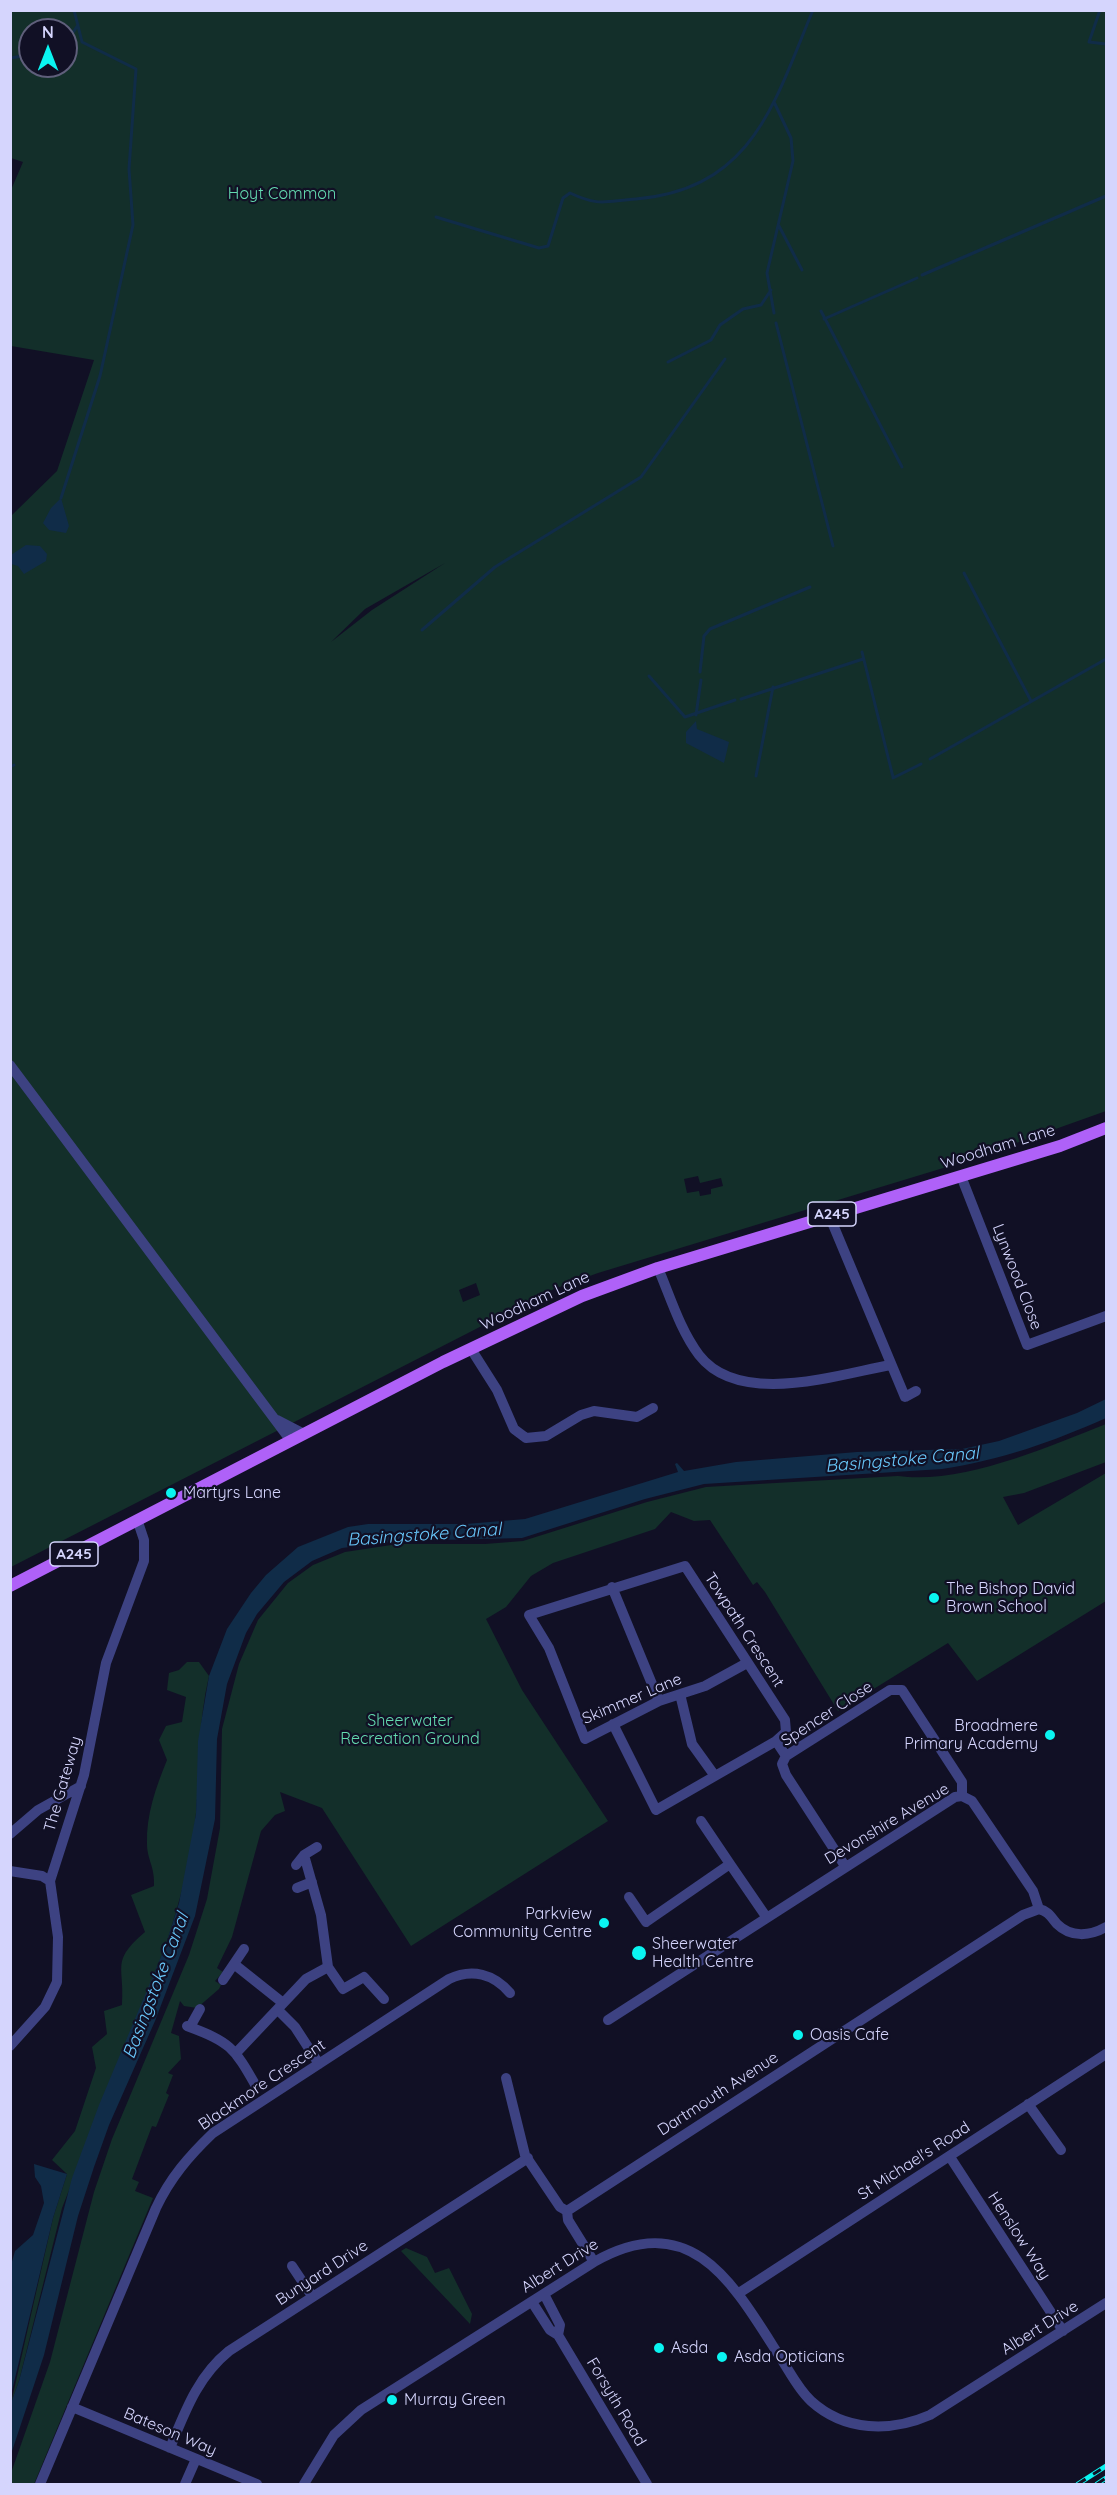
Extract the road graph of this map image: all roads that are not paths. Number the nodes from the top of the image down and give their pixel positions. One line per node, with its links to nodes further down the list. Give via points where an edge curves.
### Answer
1 (10, 1065): 11 (street)
2 (1107, 1128): 3 (main road, Woodham Lane / A245)
3 (961, 1176): 4 (main road, Woodham Lane / A245); 6 (street, Lynwood Close, via 1027,1344)
4 (829, 1215): 5 (main road, Woodham Lane / A245); 8 (street)
5 (658, 1268): 7 (main road, Woodham Lane / A245, via 582,1296); 8 (street, via 692,1345 710,1367 729,1378 749,1384 804,1381)
6 (1107, 1316)
7 (471, 1349): 10 (street, via 497,1390 514,1429 526,1438 546,1436 580,1415 594,1412 637,1417); 12 (main road, Woodham Lane / A245)
8 (890, 1365): 9 (street, via 905,1397)
9 (916, 1392)
10 (653, 1408)
11 (272, 1417): 12 (street); 13 (street)
12 (304, 1434): 13 (main road, Woodham Lane / A245)
13 (291, 1440): 14 (main road, Woodham Lane / A245)
14 (138, 1522): 15 (main road, Woodham Lane / A245); 25 (street, The Gateway, via 144,1540 144,1561 106,1663)
15 (10, 1586)
16 (612, 1587): 17 (street, Towpath Crescent); 18 (street, Towpath Crescent, via 685,1566); 20 (street)
17 (529, 1615): 21 (street, Skimmer Lane, via 549,1648 585,1739)
18 (747, 1663): 19 (street, Skimmer Lane, via 705,1686); 22 (street, Towpath Crescent, via 787,1725 786,1732)
19 (680, 1694): 20 (street, Skimmer Lane); 24 (street, via 692,1744)
20 (659, 1701): 21 (street, Skimmer Lane)
21 (613, 1724): 24 (street, via 656,1810)
22 (776, 1741): 23 (street); 24 (street)
23 (786, 1756): 26 (street, Spencer Close, via 890,1690 902,1690 962,1782); 33 (street, Spencer Close, via 783,1769)
24 (715, 1776)
25 (81, 1786): 28 (street, via 38,1810); 35 (street, The Gateway)
26 (962, 1796): 33 (street, Devonshire Avenue); 39 (street, Devonshire Avenue, via 972,1801 1033,1891)
27 (701, 1821): 31 (street)
28 (10, 1834)
29 (317, 1847): 30 (street)
30 (304, 1855): 32 (street); 36 (street)
31 (730, 1864): 38 (street, via 646,1922); 40 (street)
32 (296, 1865)
33 (845, 1866): 40 (street, Devonshire Avenue)
34 (10, 1871): 35 (street)
35 (50, 1881): 51 (street, The Gateway, via 58,1937 57,1982 45,2007)
36 (312, 1882): 37 (street); 44 (street)
37 (297, 1888)
38 (629, 1897)
39 (1039, 1909): 41 (street, Devonshire Avenue, via 1066,1931 1094,1934); 61 (street, Dartmouth Avenue, via 1023,1915)
40 (767, 1918): 50 (street, Devonshire Avenue)
41 (1107, 1927)
42 (244, 1949): 43 (street)
43 (234, 1964): 45 (street); 48 (street)
44 (328, 1967): 47 (street, via 343,1989 364,1977); 48 (street, via 306,1979)
45 (223, 1980)
46 (510, 1993): 54 (street, Blackmore Crescent, via 490,1976 458,1975)
47 (384, 1999)
48 (280, 2007): 52 (street); 54 (street)
49 (200, 2009): 52 (street, via 188,2027 222,2039)
50 (608, 2020)
51 (10, 2046)
52 (237, 2052): 56 (street)
53 (1107, 2054): 57 (street, St Michael's Road)
54 (319, 2064): 71 (street, Blackmore Crescent, via 213,2133 172,2178)
55 (506, 2078): 59 (street)
56 (256, 2086)
57 (1028, 2104): 58 (street); 60 (street, St Michael's Road)
58 (1061, 2150)
59 (526, 2156): 61 (street, via 560,2207); 66 (street, Bunyard Drive)
60 (950, 2157): 64 (street, St Michael's Road); 69 (street, Henslow Way)
61 (567, 2211): 62 (street, via 568,2220)
62 (594, 2262): 64 (street, Albert Drive, via 625,2247 671,2245 705,2259); 65 (street, Albert Drive)
63 (292, 2266): 66 (street)
64 (739, 2293): 69 (street, Albert Drive, via 803,2392 830,2414 864,2426 907,2424 930,2415)
65 (544, 2294): 67 (street, Albert Drive); 70 (street, Forsyth Road, via 560,2325)
66 (312, 2296): 72 (street, Bunyard Drive, via 214,2364 190,2398)
67 (531, 2302): 70 (street, Forsyth Road, via 550,2330); 77 (street, Albert Drive, via 348,2421 325,2447)
68 (1107, 2303): 69 (street, Albert Drive)
69 (1063, 2331)
70 (558, 2335): 78 (street, Forsyth Road)
71 (72, 2407): 72 (street, Bateson Way); 74 (street, Blackmore Crescent)
72 (170, 2448): 73 (street, Bateson Way)
73 (196, 2459): 75 (street); 76 (street, Bateson Way)
74 (39, 2484)
75 (185, 2484)
76 (257, 2484)
77 (304, 2484)
78 (647, 2484)

